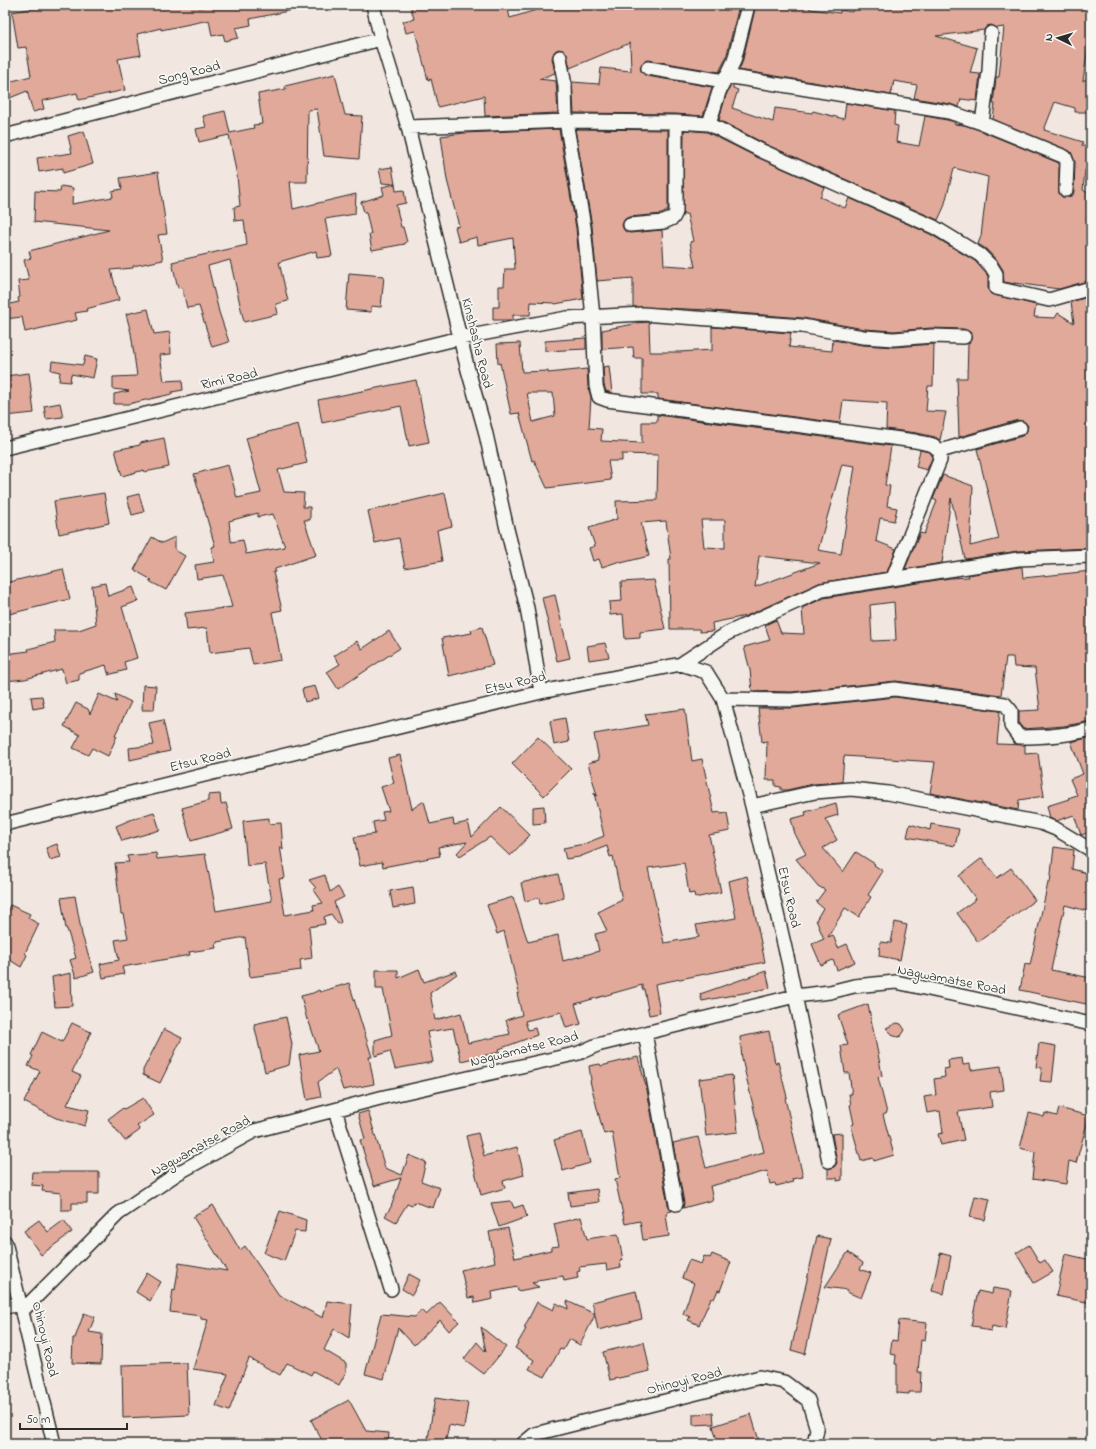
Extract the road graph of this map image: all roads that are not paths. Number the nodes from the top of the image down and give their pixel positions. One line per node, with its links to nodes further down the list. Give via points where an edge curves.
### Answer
1 (373, 5): 4 (street, Kinshasha Road)
2 (748, 5): 7 (street, via 734,61)
3 (991, 33): 10 (street)
4 (381, 39): 12 (street, Kinshasha Road); 13 (street, Song Road)
5 (560, 57): 8 (street, via 566,86)
6 (648, 68): 7 (street)
7 (725, 79): 10 (street, via 949,112); 11 (street)
8 (566, 121): 9 (street); 12 (street); 17 (street, via 584,227)
9 (676, 122): 11 (street); 15 (street, via 676,212 673,218 664,222)
10 (982, 123): 14 (street, via 1064,157 1067,162)
11 (709, 124): 16 (street, via 762,151 934,227 980,255 996,274 996,288 1049,300)
12 (408, 127): 19 (street, Kinshasha Road)
13 (5, 136)
14 (1066, 190)
15 (630, 225)
16 (1091, 288)
17 (593, 317): 18 (street, Rimi Road, via 643,314 802,326 863,337 894,339); 19 (street, Rimi Road, via 567,318); 22 (street, via 596,386 599,397 915,441 933,445)
18 (964, 337)
19 (460, 338): 21 (street, Rimi Road); 26 (street, Kinshasha Road, via 485,430 527,608)
20 (1020, 428): 22 (street)
21 (5, 448)
22 (940, 451): 24 (street, via 940,460)
23 (1091, 556): 24 (street, via 1018,559)
24 (893, 578): 25 (street, via 822,590 728,633)
25 (681, 664): 26 (street, Etsu Road); 27 (street, Etsu Road, via 706,672)
26 (541, 692): 30 (street, Etsu Road)
27 (723, 699): 28 (street, via 792,700 895,689 1004,704 1011,711 1011,726 1019,737 1045,737); 29 (street, Etsu Road)
28 (1091, 729)
29 (752, 806): 31 (street, via 815,792 851,789 888,793 1040,823 1056,829); 32 (street, Etsu Road)
30 (5, 824)
31 (1091, 850)
32 (795, 996): 33 (street, Nagwamatse Road, via 896,982); 34 (street, Nagwamatse Road); 36 (street, Etsu Road)
33 (1091, 1024)
34 (645, 1033): 35 (street, Nagwamatse Road, via 597,1045 579,1053); 37 (street)
35 (335, 1110): 39 (street); 41 (street, Nagwamatse Road, via 254,1131 178,1173 118,1214)
36 (829, 1161)
37 (676, 1204)
38 (5, 1242): 41 (street, Ohinoyi Road)
39 (391, 1289)
40 (5, 1307): 41 (street)
41 (22, 1307): 42 (street, Ohinoyi Road)
42 (54, 1444)
43 (522, 1444): 44 (street, Ohinoyi Road, via 536,1434 760,1377 784,1382 808,1400 817,1429)
44 (814, 1444)

